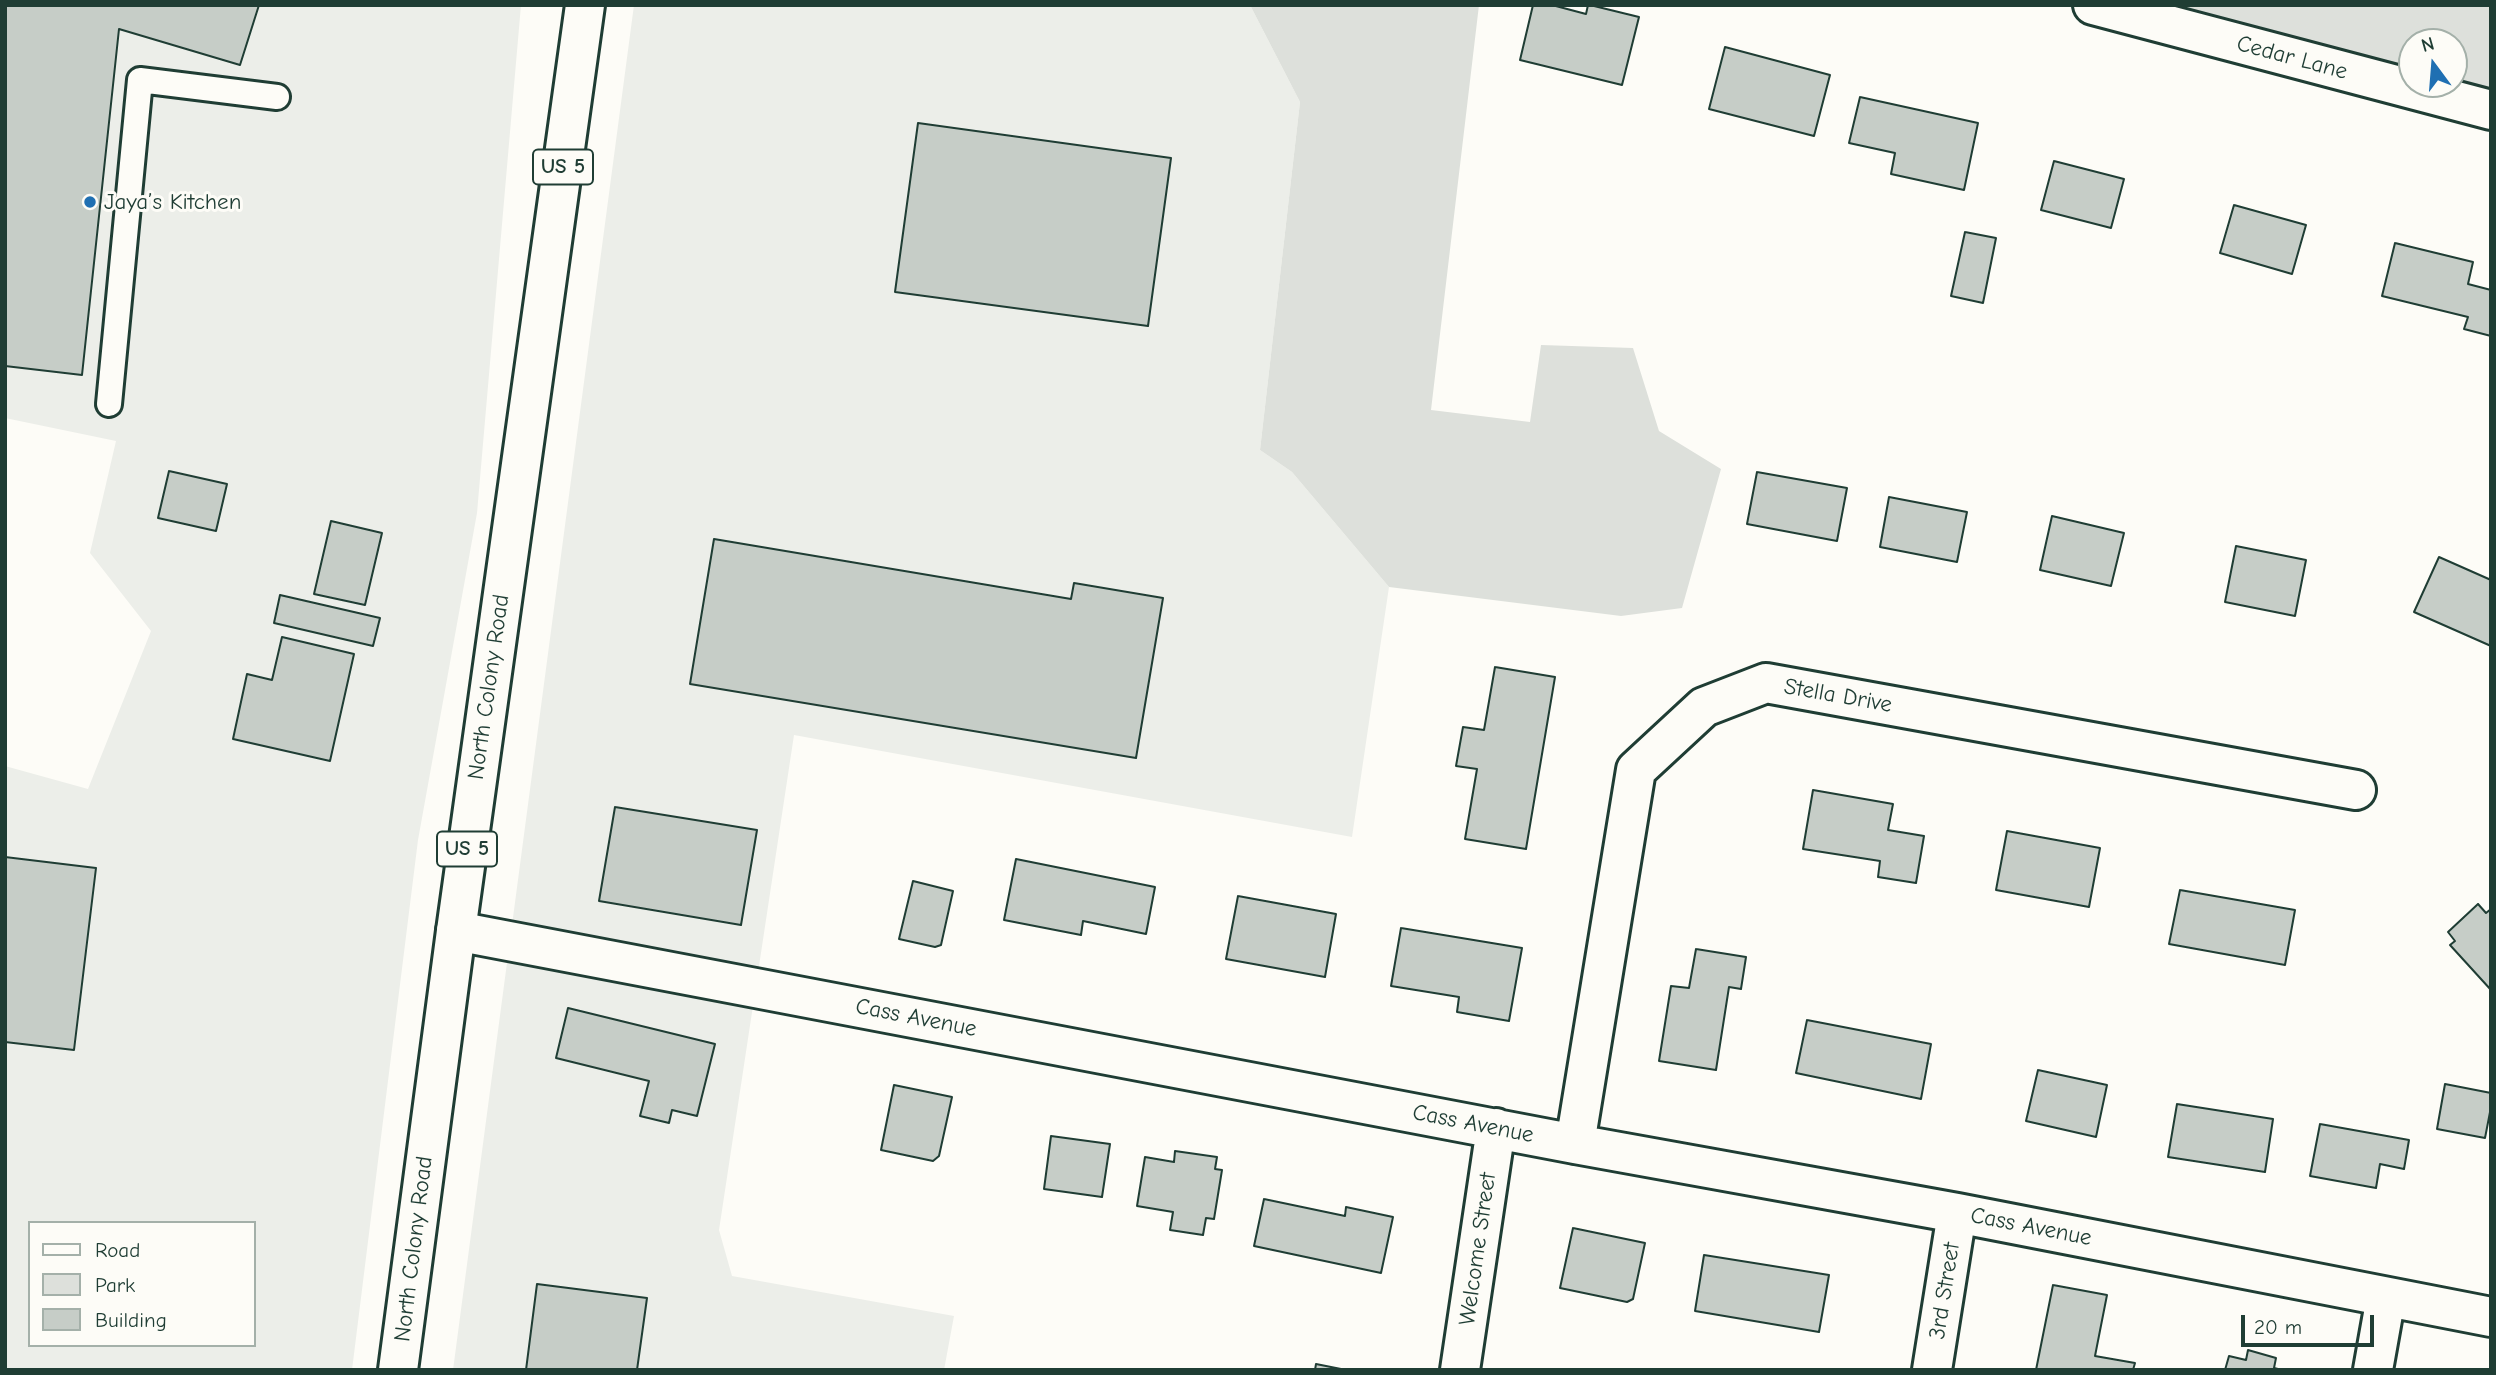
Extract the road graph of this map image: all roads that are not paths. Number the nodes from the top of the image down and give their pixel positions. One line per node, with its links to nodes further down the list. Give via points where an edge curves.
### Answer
1 (585, 5): 7 (street, North Colony Road / US 5)
2 (2093, 5): 4 (street, Cedar Lane)
3 (276, 97): 5 (lane, via 140,80)
4 (2491, 110)
5 (109, 404)
6 (2356, 790): 9 (street, Stella Drive, via 1766,684 1704,707 1636,770)
7 (456, 931): 8 (street, Cass Avenue); 13 (street, North Colony Road / US 5)
8 (1496, 1128): 9 (street, Cass Avenue); 14 (street, Welcome Street)
9 (1575, 1144): 10 (street, Cass Avenue)
10 (1957, 1213): 11 (street, Cass Avenue); 15 (street, 3rd Street)
11 (2386, 1297): 12 (street, Cass Avenue); 16 (street)
12 (2491, 1317)
13 (398, 1370)
14 (1460, 1370)
15 (1933, 1370)
16 (2373, 1370)

